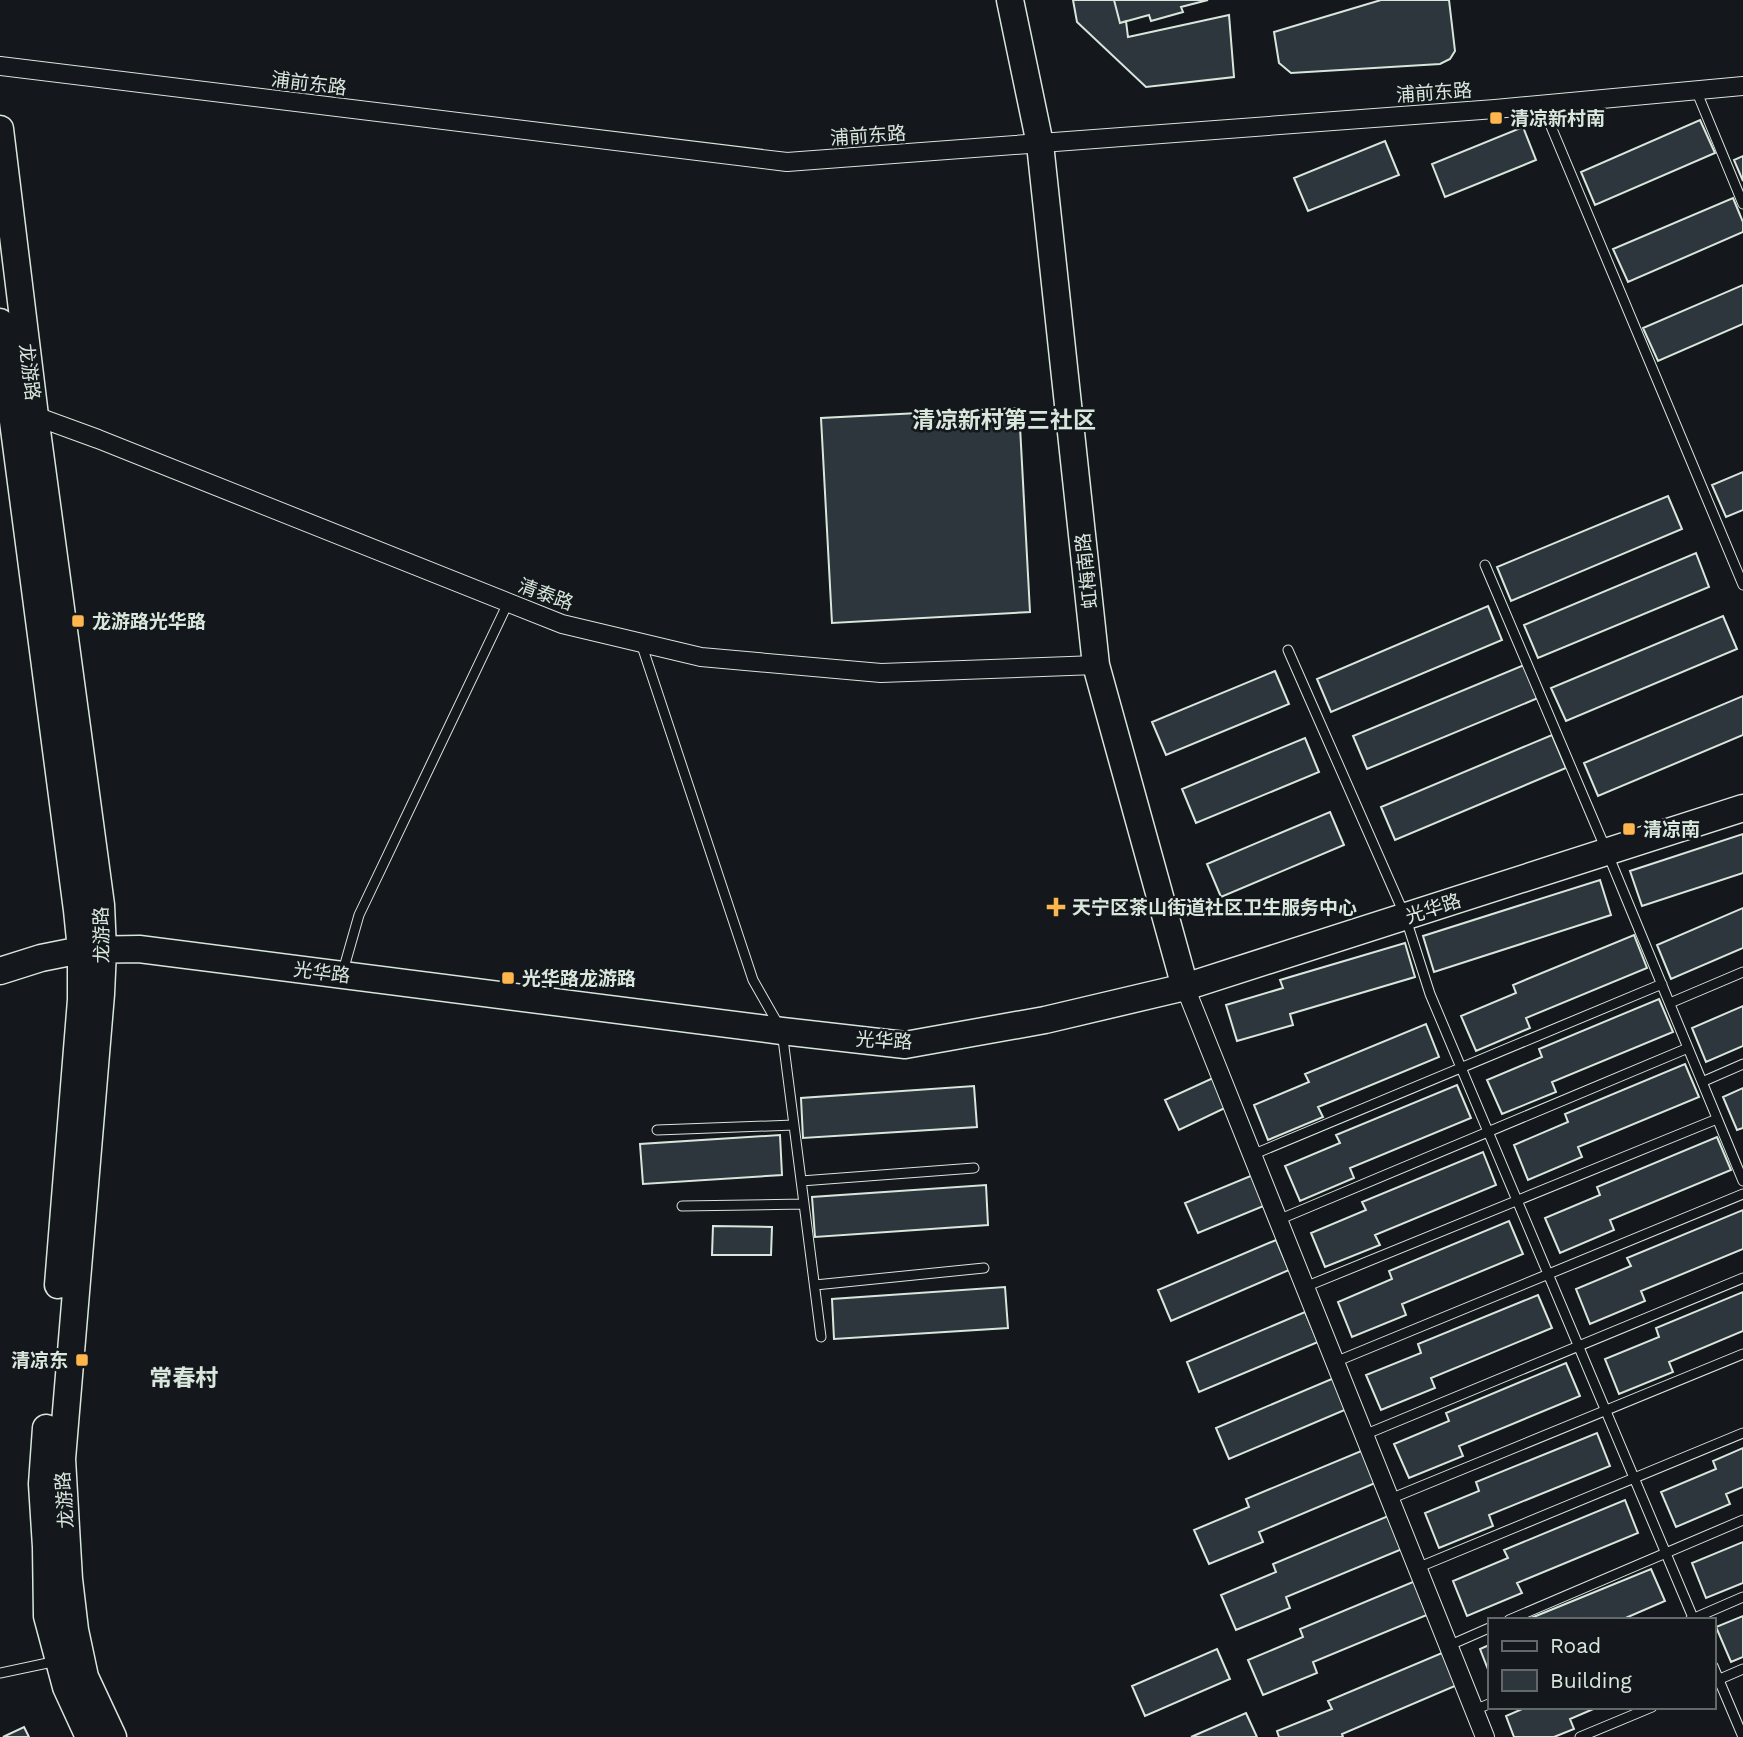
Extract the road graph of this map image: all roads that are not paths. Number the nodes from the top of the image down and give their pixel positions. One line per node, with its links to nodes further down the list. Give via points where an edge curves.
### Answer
1 (1010, 0): 8 (main road, 虹梅南路)
2 (1029, 0): 8 (main road, 虹梅南路, via 1047,98)
3 (0, 66): 8 (street, 浦前东路, via 787,162)
4 (1743, 86): 5 (street, 浦前东路)
5 (1696, 90): 6 (street, 浦前东路); 9 (lane)
6 (1542, 105): 8 (street, 浦前东路); 13 (lane)
7 (0, 129): 11 (main road, 龙游路)
8 (1040, 144): 17 (main road, 虹梅南路)
9 (1743, 204)
10 (0, 322): 11 (main road, 龙游路)
11 (24, 417): 14 (street, 清泰路, via 111,444); 21 (main road, 龙游路, via 77,910)
12 (1485, 565): 19 (lane)
13 (1743, 585)
14 (508, 603): 15 (street, 清泰路, via 562,624); 24 (lane, via 359,915)
15 (641, 642): 17 (street, 清泰路, via 701,657 881,673); 28 (lane, via 752,980)
16 (1289, 650): 20 (lane)
17 (1096, 665): 26 (main road, 虹梅南路)
18 (1743, 808): 19 (main road, 光华路)
19 (1607, 852): 20 (main road, 光华路); 25 (lane)
20 (1405, 916): 26 (main road, 光华路); 31 (lane, via 1430,994)
21 (92, 950): 22 (main road, 光华路, via 41,958); 24 (main road, 光华路, via 139,949); 71 (main road, 龙游路, via 81,1000 42,1484 47,1616); 78 (main road, 龙游路, via 62,1459 75,1630 85,1677)
22 (0, 971)
23 (1743, 972): 27 (lane)
24 (342, 975): 28 (main road, 光华路)
25 (1662, 984): 27 (lane); 31 (lane)
26 (1185, 987): 28 (main road, 光华路, via 1045,1020 905,1045); 38 (street)
27 (1670, 1003): 29 (lane)
28 (782, 1031): 34 (lane)
29 (1688, 1048): 32 (lane); 36 (lane)
30 (1743, 1064): 32 (lane)
31 (1461, 1068): 36 (lane); 38 (lane)
32 (1702, 1082): 33 (lane)
33 (1717, 1119): 39 (lane); 44 (lane)
34 (794, 1125): 35 (lane); 41 (lane)
35 (657, 1130)
36 (1488, 1132): 44 (lane); 47 (lane)
37 (1743, 1150): 39 (lane)
38 (1252, 1155): 47 (street)
39 (1732, 1155): 42 (lane)
40 (974, 1168): 41 (lane)
41 (801, 1181): 45 (lane)
42 (1743, 1181)
43 (1743, 1194): 49 (lane)
44 (1517, 1200): 49 (lane); 52 (lane)
45 (804, 1204): 46 (lane); 51 (lane)
46 (682, 1206)
47 (1278, 1220): 52 (street)
48 (984, 1268): 51 (lane)
49 (1548, 1274): 54 (lane); 56 (lane)
50 (1743, 1279): 54 (lane)
51 (815, 1285): 53 (lane)
52 (1305, 1287): 56 (street)
53 (821, 1337)
54 (1578, 1346): 57 (lane); 59 (lane)
55 (1743, 1354): 57 (lane)
56 (1335, 1362): 59 (street)
57 (1605, 1410): 60 (lane); 61 (lane)
58 (1743, 1433): 60 (lane)
59 (1364, 1435): 61 (street)
60 (1634, 1478): 63 (lane); 64 (lane)
61 (1390, 1499): 64 (street)
62 (1743, 1520): 63 (lane)
63 (1666, 1553): 66 (lane); 67 (lane)
64 (1417, 1568): 70 (street)
65 (1743, 1597): 68 (lane)
66 (1514, 1618)
67 (1692, 1618)
68 (1694, 1618)
69 (1488, 1628): 70 (lane)
70 (1448, 1646): 75 (street)
71 (59, 1660): 73 (lane); 77 (main road, 龙游路)
72 (1743, 1669): 74 (lane)
73 (0, 1674)
74 (1716, 1680): 81 (lane)
75 (1482, 1707): 79 (street)
76 (1647, 1709): 80 (lane)
77 (89, 1737)
78 (113, 1737)
79 (1485, 1737)
80 (1580, 1737)
81 (1743, 1737)

